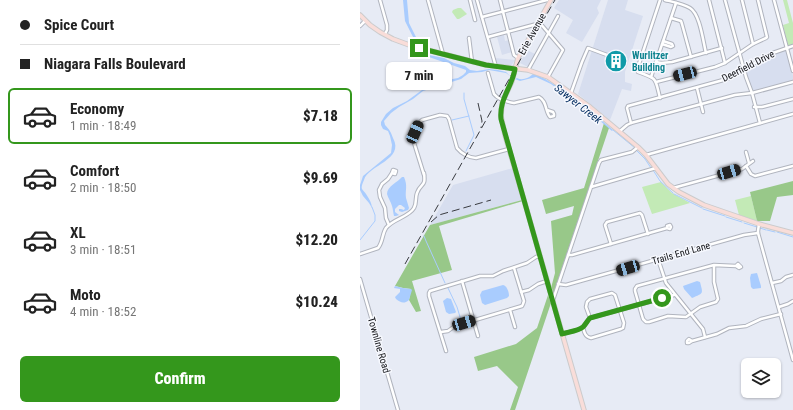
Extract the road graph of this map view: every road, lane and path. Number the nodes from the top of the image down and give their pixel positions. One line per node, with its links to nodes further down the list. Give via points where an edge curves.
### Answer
1 (380, 0): 27 (street, via 387,25)
2 (428, 0): 38 (street)
3 (470, 0): 21 (street)
4 (477, 0): 19 (street)
5 (500, 0): 16 (street)
6 (548, 0): 16 (street)
7 (551, 0): 23 (main road, Erie Avenue)
8 (660, 0): 52 (street, via 637,70)
9 (665, 0): 15 (street)
10 (709, 0): 34 (street)
11 (725, 0): 37 (street)
12 (742, 0): 32 (street)
13 (758, 0): 32 (street, via 767,36)
14 (774, 0): 35 (street)
15 (676, 3): 20 (street); 36 (street, via 695,12)
16 (503, 12): 19 (street); 25 (street)
17 (360, 16): 22 (main road)
18 (558, 16): 26 (street)
19 (482, 18): 28 (street)
20 (671, 18): 30 (street); 40 (street, via 681,22)
21 (474, 20)
22 (365, 21): 24 (street); 27 (main road)
23 (538, 22): 25 (street); 26 (street); 41 (main road, Erie Avenue)
24 (360, 26)
25 (508, 32): 28 (street); 41 (street, via 515,57)
26 (549, 33): 47 (street); 51 (street, via 563,50)
27 (385, 35): 38 (main road)
28 (488, 37): 45 (street)
29 (469, 38): 42 (street)
30 (663, 40): 31 (street); 31 (street, via 673,46)
31 (662, 44): 43 (street)
32 (753, 44): 37 (street)
33 (793, 46): 35 (street, Deerfield Drive)
34 (722, 48): 36 (street); 44 (street)
35 (787, 48): 48 (street, Deerfield Drive, via 770,54); 49 (street)
36 (706, 53): 40 (street)
37 (739, 54): 44 (street); 48 (street)
38 (443, 55): 42 (main road)
39 (607, 55): 56 (street, via 588,48)
40 (691, 57): 43 (street, via 666,63)
41 (518, 58): 46 (main road, Erie Avenue)
42 (472, 62): 45 (main road)
43 (656, 62): 52 (street)
44 (726, 63): 53 (street)
45 (496, 67): 46 (main road)
46 (515, 69): 47 (main road); 60 (main road, Erie Avenue)
47 (528, 70): 51 (main road)
48 (744, 71): 55 (street, Deerfield Drive); 57 (street)
49 (793, 71)
50 (488, 73): 60 (street, via 495,95)
51 (548, 77): 56 (main road)
52 (651, 77): 53 (street)
53 (656, 82): 58 (street)
54 (793, 82): 57 (street)
55 (697, 88): 58 (street, Deerfield Drive); 61 (street)
56 (571, 93): 68 (main road)
57 (752, 93): 61 (street); 62 (street)
58 (660, 98): 66 (street, Deerfield Drive, via 628,106)
59 (793, 99): 62 (street)
60 (503, 100): 63 (street, via 514,103 539,97 544,100); 70 (main road, via 501,119)
61 (701, 105): 64 (street); 66 (street)
62 (755, 107): 67 (street)
63 (547, 110)
64 (703, 112)
65 (793, 114): 67 (street)
66 (631, 123): 68 (street)
67 (760, 123): 72 (street)
68 (620, 131): 69 (main road)
69 (638, 147): 72 (main road); 78 (street, via 632,152 602,160)
70 (509, 149): 81 (street, via 474,158 456,147 446,115 422,120 413,135 425,180 417,193 414,208); 89 (main road)
71 (746, 152): 74 (street)
72 (646, 155): 76 (main road)
73 (753, 160): 74 (street)
74 (748, 164): 75 (street, via 751,174 755,176); 79 (street, via 742,169)
75 (793, 166)
76 (656, 168): 78 (street); 79 (main road)
77 (392, 173): 81 (street, via 379,190)
78 (591, 187): 88 (street)
79 (673, 188): 80 (main road, via 704,205)
80 (759, 224): 83 (street); 84 (main road)
81 (389, 225): 87 (street, via 384,231 379,247)
82 (667, 228): 85 (street)
83 (758, 233): 90 (street, Trails End Lane); 99 (street)
84 (793, 233)
85 (648, 234): 86 (street); 86 (street, via 640,213 627,216 607,222 605,225)
86 (611, 244): 88 (street)
87 (361, 253)
88 (568, 255): 100 (street)
89 (540, 256): 93 (street); 98 (main road)
90 (658, 259): 95 (street); 100 (street, Trails End Lane, via 566,285)
91 (714, 265): 92 (street); 95 (street); 109 (street, via 718,299)
92 (736, 266)
93 (514, 268): 97 (street, via 493,276 480,276); 101 (street)
94 (793, 275): 99 (street)
95 (664, 278): 102 (street); 105 (street, via 637,286 635,292)
96 (360, 279): 122 (street, Townline Road)
97 (462, 281): 112 (street); 115 (street, via 429,292)
98 (547, 281): 101 (street); 103 (main road)
99 (772, 283): 106 (street)
100 (558, 284): 103 (street)
101 (521, 292): 107 (street, via 524,301 522,306)
102 (674, 295): 105 (street); 109 (street)
103 (553, 300): 116 (main road)
104 (793, 300): 106 (street)
105 (639, 305): 108 (street); 109 (street, via 646,322 668,316 686,317)
106 (779, 307): 110 (street)
107 (510, 310): 112 (street); 113 (street)
108 (620, 310): 111 (street); 111 (street, via 616,295 612,293 587,302); 114 (street, via 624,323 621,329 591,338 585,334)
109 (691, 314): 118 (street, via 704,331)
110 (781, 314): 118 (street); 121 (street)
111 (590, 318): 114 (street)
112 (473, 320): 115 (street); 117 (street)
113 (515, 327)
114 (583, 327): 116 (street)
115 (441, 332): 120 (street)
116 (562, 334): 123 (main road)
117 (478, 336)
118 (705, 337): 119 (street)
119 (692, 341)
120 (446, 351)
121 (793, 360)
122 (398, 410)
123 (584, 410)

